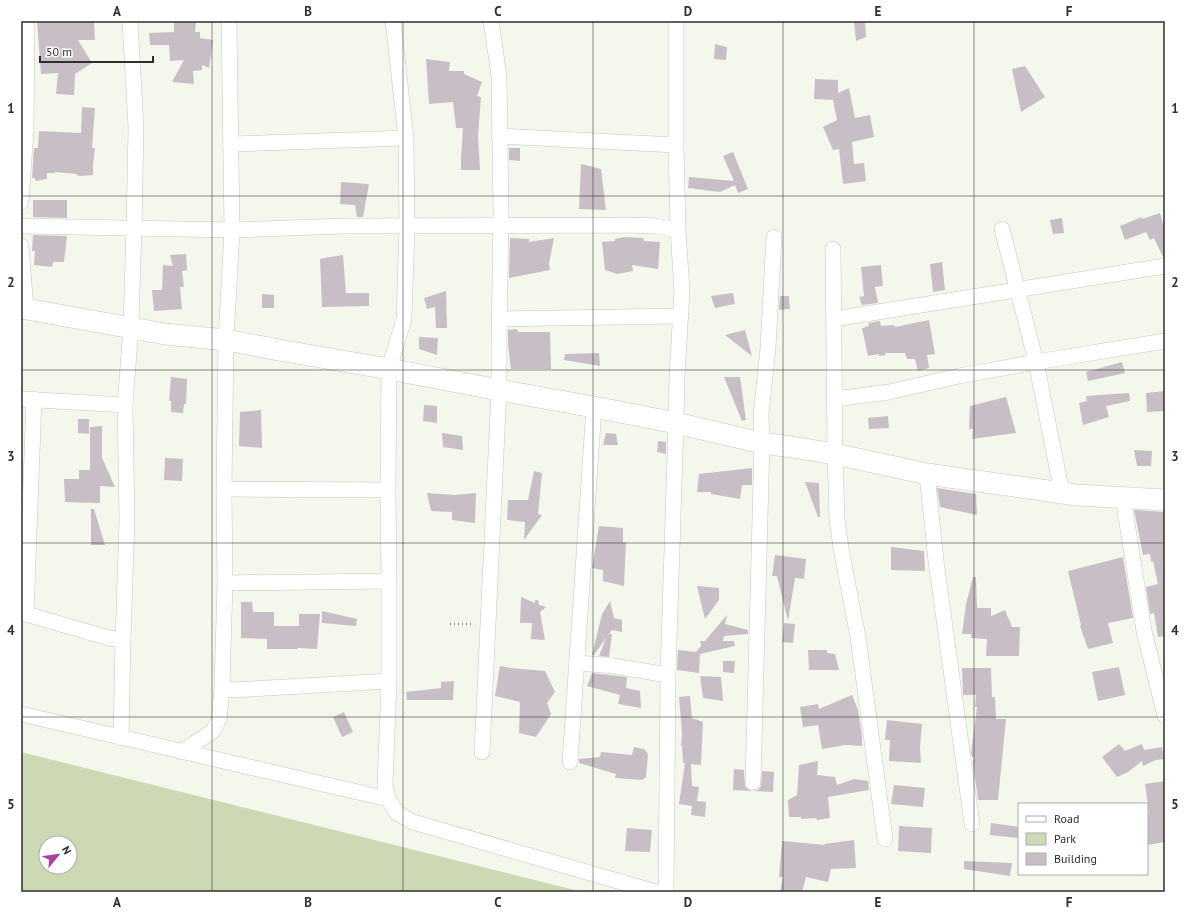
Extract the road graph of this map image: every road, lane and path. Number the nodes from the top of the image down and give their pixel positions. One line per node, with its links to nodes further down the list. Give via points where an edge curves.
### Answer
1 (27, 21): 7 (street)
2 (130, 21): 17 (street, via 136,127)
3 (229, 21): 11 (street)
4 (393, 21): 10 (street)
5 (491, 21): 9 (street, via 499,76)
6 (676, 21): 12 (street)
7 (24, 47): 8 (street)
8 (23, 131): 13 (street)
9 (499, 136): 12 (street); 14 (street)
10 (406, 138): 11 (street); 16 (street)
11 (231, 144): 19 (street)
12 (676, 144): 20 (street)
13 (21, 202)
14 (500, 225): 16 (street); 20 (street, via 628,225); 29 (street)
15 (21, 226): 17 (street)
16 (407, 226): 19 (street); 34 (street, via 404,319)
17 (134, 228): 19 (street); 30 (street)
18 (1002, 229): 25 (street)
19 (232, 230): 31 (street)
20 (678, 230): 27 (street, via 681,256)
21 (774, 237): 41 (street, via 768,348 761,415)
22 (21, 246): 26 (street)
23 (833, 249): 28 (street)
24 (1165, 266): 25 (street)
25 (1017, 289): 28 (street); 33 (street)
26 (24, 308): 30 (street)
27 (681, 316): 29 (street); 40 (street)
28 (834, 318): 37 (street)
29 (499, 319): 35 (street)
30 (131, 327): 31 (street, via 165,334); 38 (street)
31 (226, 340): 34 (street); 45 (street)
32 (1165, 341): 33 (street)
33 (1036, 362): 37 (street, via 889,392); 47 (street)
34 (389, 369): 35 (street); 46 (street)
35 (499, 390): 39 (street); 54 (street)
36 (27, 399): 38 (street); 44 (street)
37 (835, 399): 42 (street)
38 (124, 405): 55 (street, via 127,519)
39 (594, 407): 40 (street); 56 (street)
40 (676, 423): 41 (street); 57 (street)
41 (762, 443): 42 (street); 66 (street)
42 (835, 454): 43 (street); 69 (street, via 837,520 858,637)
43 (927, 474): 47 (street); 68 (street, via 936,561)
44 (26, 484): 52 (street, via 29,551)
45 (224, 489): 46 (street); 51 (street)
46 (388, 490): 50 (street)
47 (1062, 494): 48 (street)
48 (1123, 497): 49 (street); 61 (street, via 1144,631)
49 (1165, 500)
50 (389, 581): 51 (street); 58 (street)
51 (225, 583): 59 (street)
52 (24, 614): 55 (street)
53 (450, 624): 54 (path)
54 (488, 624): 64 (street)
55 (123, 640): 62 (street)
56 (577, 663): 57 (street); 65 (street)
57 (668, 675): 71 (street)
58 (389, 681): 59 (street, via 234,690); 67 (street, via 385,786)
59 (222, 688): 63 (street, via 219,720 213,731)
60 (21, 714): 62 (street)
61 (1165, 716)
62 (121, 738): 63 (street)
63 (181, 752): 67 (street)
64 (482, 752)
65 (570, 762)
66 (753, 782)
67 (388, 799): 70 (street, via 397,813 413,822)
68 (972, 824)
69 (885, 839)
70 (656, 892)
71 (666, 892)

